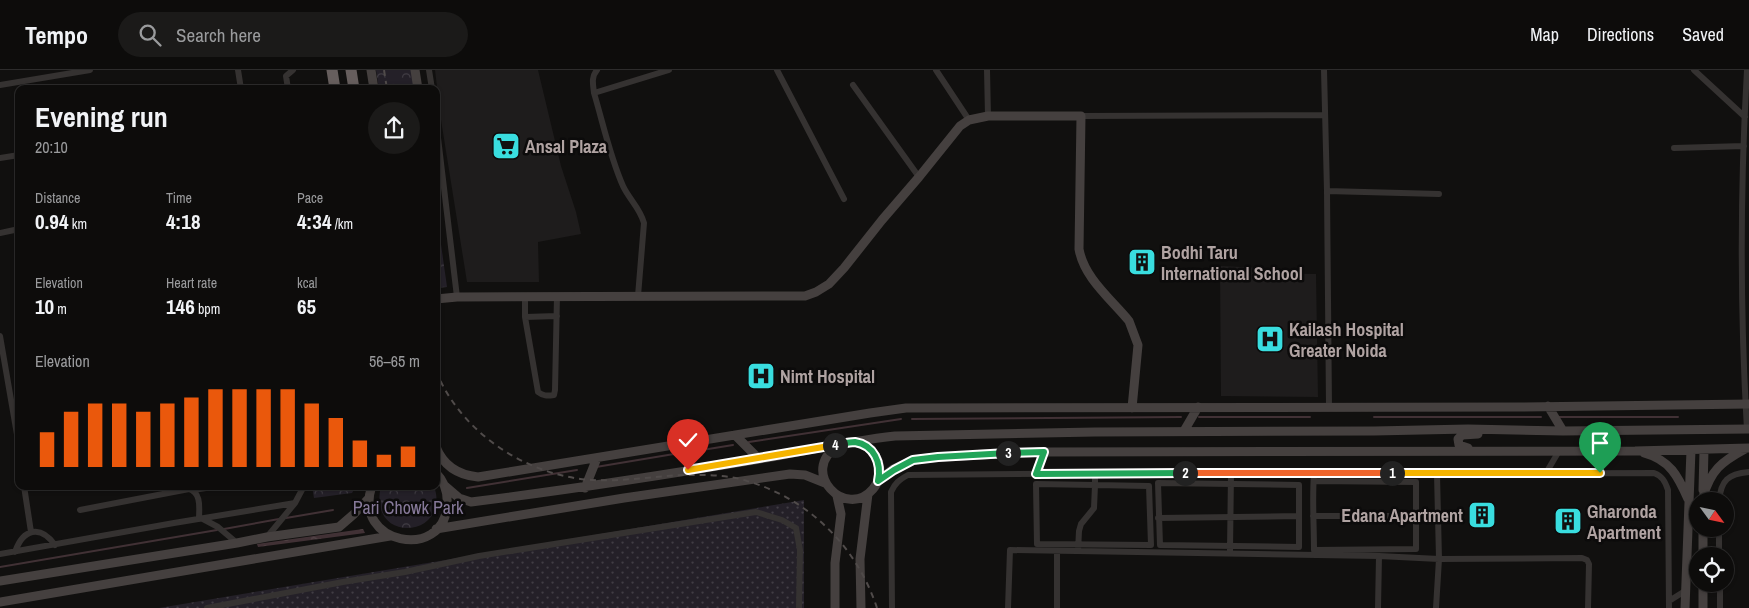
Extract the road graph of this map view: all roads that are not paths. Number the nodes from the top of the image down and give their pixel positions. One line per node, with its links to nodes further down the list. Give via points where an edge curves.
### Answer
1 (90, 70): 17 (street)
2 (238, 70): 18 (street)
3 (293, 70): 19 (street, via 286,76)
4 (332, 70): 20 (highway)
5 (351, 70): 21 (highway)
6 (371, 70): 22 (main road)
7 (414, 70): 23 (main road)
8 (429, 70): 24 (street)
9 (598, 70): 26 (street, via 594,74)
10 (669, 70): 26 (street)
11 (777, 70): 40 (street)
12 (936, 70): 31 (street)
13 (987, 70): 28 (street)
14 (1324, 70): 27 (street)
15 (1694, 70): 30 (street)
16 (1747, 70): 30 (street)
17 (0, 84)
18 (240, 85)
19 (287, 85)
20 (334, 85)
21 (353, 85)
22 (373, 85)
23 (417, 85)
24 (431, 85)
25 (853, 85): 37 (street)
26 (594, 93): 45 (street, via 618,174 644,223)
27 (1324, 115): 29 (street); 38 (street)
28 (988, 116): 29 (main road); 31 (main road)
29 (1081, 116): 57 (main road, via 1079,249 1087,272 1133,330 1138,345)
30 (1745, 117): 32 (street)
31 (969, 120): 37 (main road, via 955,132)
32 (1744, 146): 33 (street); 51 (street, via 1742,230)
33 (1674, 148)
34 (15, 156): 35 (street)
35 (0, 158)
36 (440, 168): 43 (street)
37 (919, 177): 45 (main road, via 844,268 816,292 805,296)
38 (1327, 191): 39 (street); 54 (street)
39 (1439, 194)
40 (844, 200)
41 (15, 230): 42 (street)
42 (0, 232)
43 (457, 296): 46 (main road); 47 (main road)
44 (557, 296): 45 (main road); 46 (main road); 48 (street)
45 (638, 296)
46 (525, 297): 49 (street)
47 (440, 298)
48 (557, 316): 49 (street); 49 (street, via 555,390 554,395 549,396 538,392)
49 (525, 317)
50 (0, 336): 52 (street)
51 (1746, 343): 53 (street)
52 (3, 369): 58 (street)
53 (1747, 404): 55 (main road); 60 (street)
54 (1330, 406): 55 (main road); 56 (main road)
55 (1548, 406): 62 (main road)
56 (1198, 407): 57 (main road); 61 (main road)
57 (1132, 408): 63 (main road, via 906,408)
58 (15, 423)
59 (1488, 429): 61 (main road); 62 (main road); 67 (main road, via 1482,433 1462,435 1458,439 1459,444)
60 (1748, 430): 62 (main road)
61 (1184, 432): 64 (main road, via 894,436)
62 (1563, 432)
63 (735, 435): 74 (main road); 75 (main road)
64 (854, 442): 65 (main road); 85 (main road, via 873,452 879,466)
65 (839, 445): 75 (main road); 87 (main road, via 824,461)
66 (1748, 448): 69 (main road); 98 (main road, via 1714,471)
67 (1473, 450): 70 (main road); 72 (main road)
68 (1691, 450): 69 (main road); 71 (main road); 96 (main road)
69 (1704, 450): 97 (main road)
70 (1559, 451): 71 (main road); 80 (street)
71 (1635, 451): 103 (main road, via 1664,462 1680,479)
72 (1044, 452): 81 (street); 85 (main road, via 913,460)
73 (440, 454): 74 (main road, via 456,471 478,477)
74 (597, 458): 91 (main road)
75 (759, 459): 91 (main road)
76 (1749, 472): 99 (street, via 1728,478)
77 (1095, 473): 78 (street); 81 (street); 89 (street)
78 (1231, 473): 83 (street); 88 (street)
79 (1417, 473): 82 (street); 83 (street); 86 (street)
80 (1546, 473): 82 (street); 133 (street, via 1660,475 1668,490)
81 (1036, 474): 138 (street, via 908,476 899,480 891,492)
82 (1437, 474): 127 (street)
83 (1314, 477): 86 (street); 107 (street)
84 (440, 479): 90 (main road)
85 (878, 481): 100 (main road)
86 (1416, 482): 110 (street)
87 (825, 483): 101 (main road); 115 (main road, via 805,475 790,474)
88 (1230, 484): 106 (street, via 1299,486); 111 (street); 112 (street, via 1158,483)
89 (1095, 485): 121 (street, via 1094,508 1081,524); 121 (street, via 1036,484 1037,544); 121 (street, via 1149,486 1151,545)
90 (445, 486): 91 (main road, via 459,498 471,502); 115 (main road, via 447,509)
91 (585, 488)
92 (25, 490): 116 (street)
93 (193, 490): 105 (street); 113 (street, via 198,496)
94 (302, 490): 104 (street)
95 (371, 490): 102 (main road)
96 (1690, 492)
97 (1703, 492)
98 (1705, 492)
99 (1720, 492)
100 (868, 494): 101 (main road, via 853,499); 137 (main road, via 860,558)
101 (837, 496): 136 (main road, via 841,514 835,563)
102 (369, 498): 117 (main road, via 374,520); 118 (main road, via 339,526)
103 (1689, 499)
104 (295, 503): 113 (street); 118 (street)
105 (80, 510)
106 (1299, 516): 111 (street); 122 (street, via 1299,547)
107 (1313, 516): 108 (street); 110 (street, via 1314,550 1416,549)
108 (1347, 516)
109 (1387, 516): 110 (street)
110 (1416, 516)
111 (1230, 517): 112 (street); 122 (street)
112 (1158, 518): 122 (street, via 1160,546)
113 (201, 519): 119 (street); 120 (street)
114 (1689, 519): 129 (main road)
115 (436, 529): 117 (main road, via 414,540)
116 (31, 532): 120 (street, via 40,531); 124 (street, via 19,541)
117 (390, 536): 132 (main road)
118 (267, 537): 119 (main road)
119 (237, 543): 128 (main road)
120 (55, 545): 124 (street)
121 (1078, 548): 122 (street); 123 (street)
122 (1230, 550): 126 (street)
123 (1057, 551): 139 (street, via 1010,550); 140 (street)
124 (15, 552): 125 (street)
125 (0, 554)
126 (1379, 556): 127 (street); 141 (street)
127 (1439, 559): 142 (street); 143 (street, via 1582,558 1588,564)
128 (0, 581)
129 (1685, 591): 133 (street); 144 (main road)
130 (1703, 592): 145 (main road)
131 (1720, 592): 146 (street)
132 (0, 602)
133 (1669, 604)
134 (206, 608): 135 (street, via 479,556 756,512 796,528 800,550)
135 (799, 608)
136 (835, 608)
137 (861, 608)
138 (892, 608)
139 (1008, 608)
140 (1057, 608)
141 (1378, 608)
142 (1436, 608)
143 (1588, 608)
144 (1685, 608)
145 (1703, 608)
146 (1720, 608)

